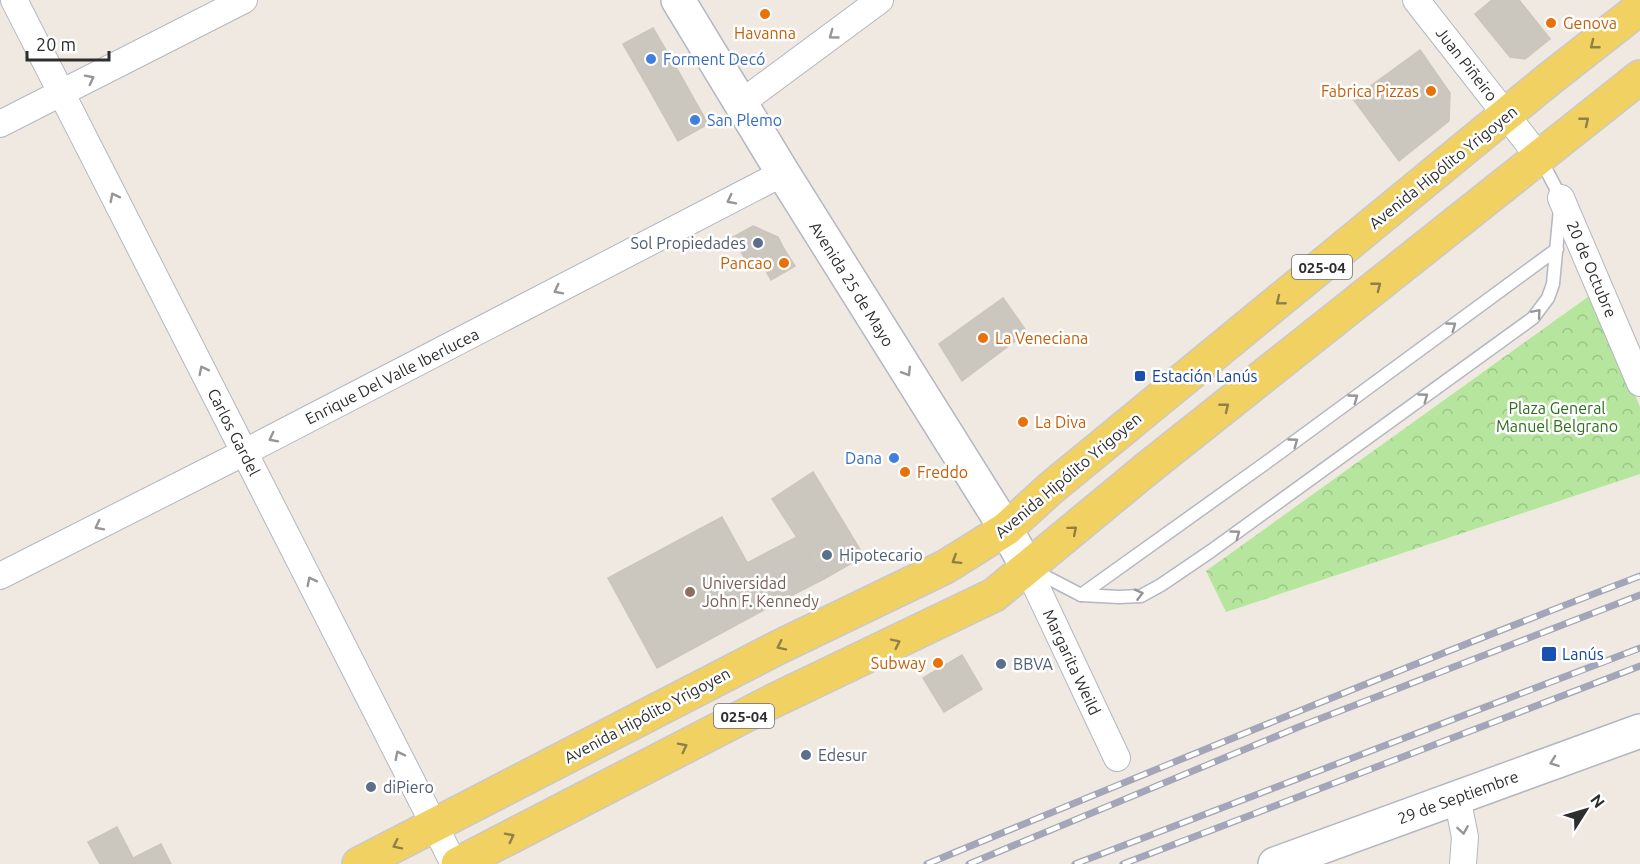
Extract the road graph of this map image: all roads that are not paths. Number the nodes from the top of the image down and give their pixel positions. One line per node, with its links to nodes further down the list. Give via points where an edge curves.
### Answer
1 (14, 0): 8 (street, Carlos Gardel)
2 (244, 0): 8 (street, one-way to 2)
3 (678, 0): 9 (main road, Avenida 25 de Mayo)
4 (880, 0): 9 (street, one-way to 9)
5 (1416, 0): 10 (street, Juan Piñeiro)
6 (1640, 8): 10 (main road, Avenida Hipólito Yrigoyen / 025-04, one-way to 10)
7 (1640, 76): 12 (main road, 025-04, one-way to 7)
8 (61, 93): 11 (street); 17 (street, Carlos Gardel, one-way to 8)
9 (741, 103): 13 (main road, Avenida 25 de Mayo)
10 (1507, 115): 12 (street, Juan Piñeiro); 18 (main road, Avenida Hipólito Yrigoyen / 025-04, one-way to 18, via 1060,480)
11 (0, 124)
12 (1539, 157): 14 (lane, 20 de Octubre); 19 (main road, 025-04, one-way to 12)
13 (783, 173): 17 (street, Enrique Del Valle Iberlucea, one-way to 17); 18 (main road, Avenida 25 de Mayo, one-way to 18)
14 (1561, 198): 15 (lane); 16 (street, 20 de Octubre)
15 (1557, 249): 21 (lane, one-way to 15); 21 (lane, one-way to 15, via 1141,596 1161,585 1533,318 1553,284)
16 (1640, 383)
17 (245, 452): 20 (street, Enrique Del Valle Iberlucea, one-way to 20); 25 (street, Carlos Gardel, one-way to 17)
18 (1006, 529): 19 (main road, Avenida 25 de Mayo); 25 (main road, Avenida Hipólito Yrigoyen / 025-04, one-way to 25, via 945,567 777,648)
19 (1028, 567): 21 (lane); 23 (street, Margarita Weild); 28 (main road, 025-04, one-way to 19, via 773,700 994,595)
20 (0, 576)
21 (1081, 595)
22 (1640, 731): 24 (main road, 29 de Septiembre, one-way to 24)
23 (1118, 758)
24 (1457, 797): 29 (main road, 29 de Septiembre); 30 (street, one-way to 30, via 1465,837)
25 (436, 826): 26 (main road, Avenida Hipólito Yrigoyen / 025-04, one-way to 26); 27 (street, Carlos Gardel)
26 (359, 864)
27 (454, 864)
28 (458, 864)
29 (1275, 864)
30 (1463, 864)

